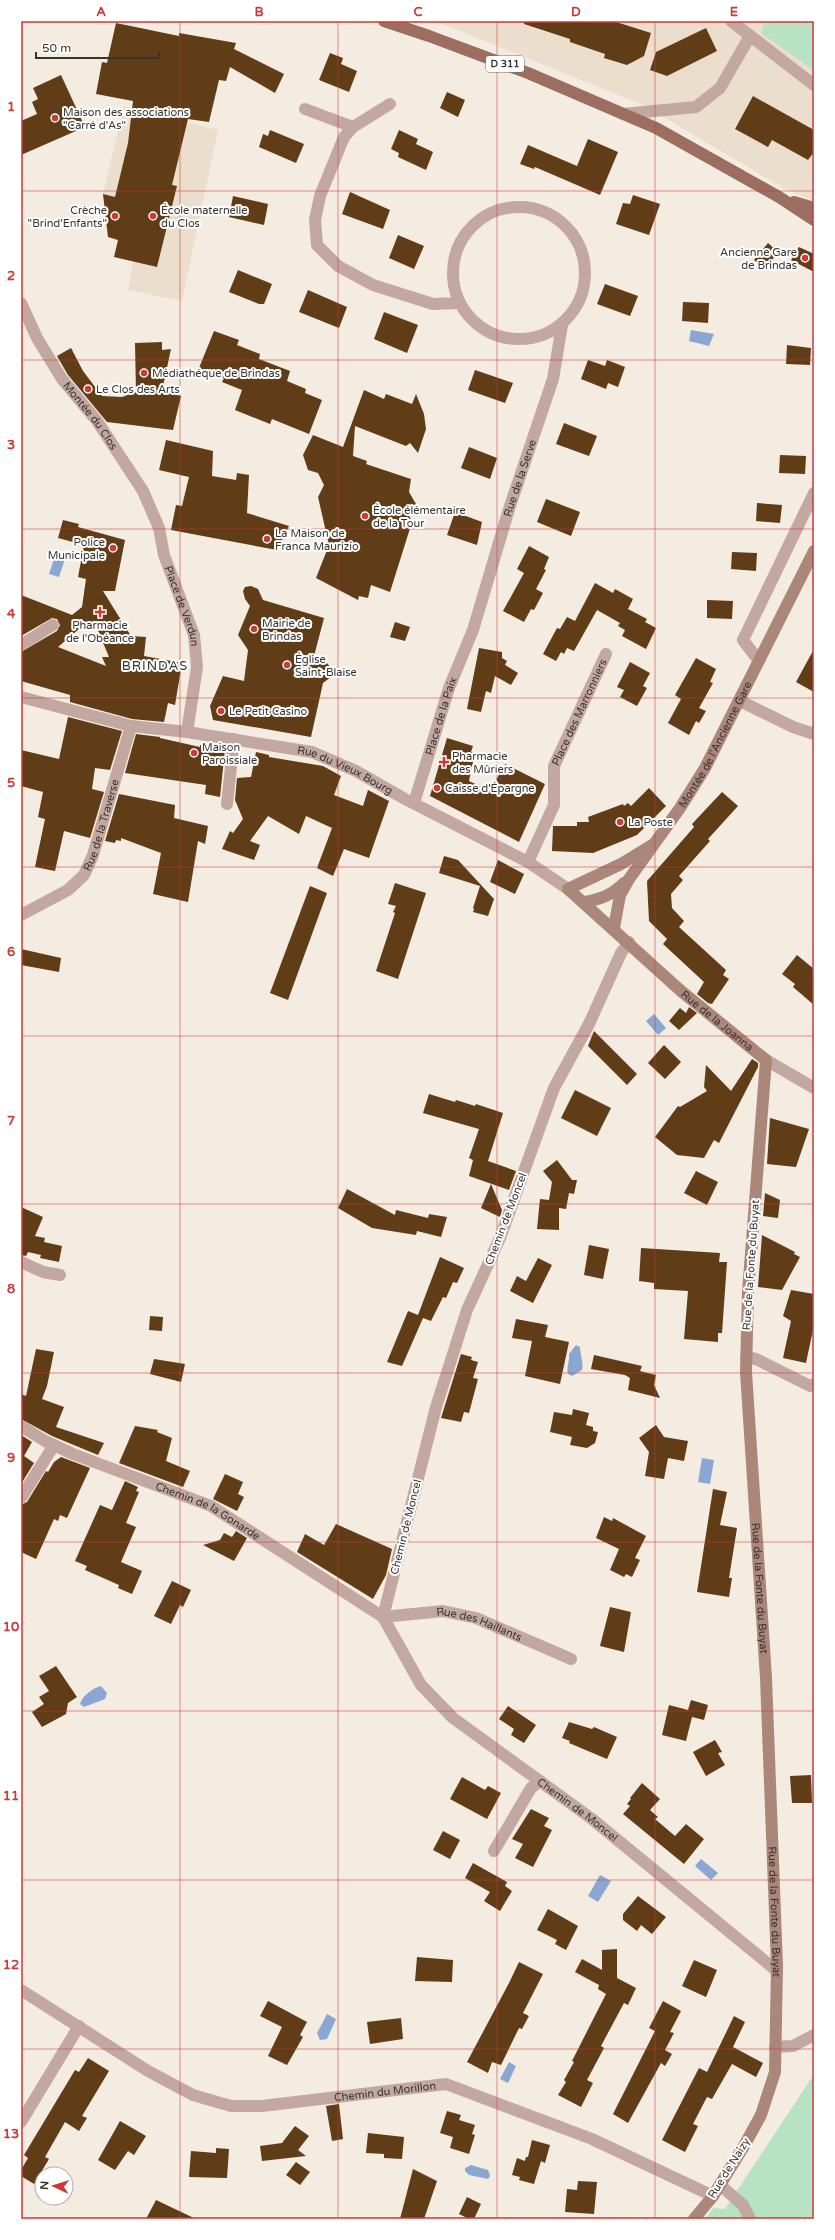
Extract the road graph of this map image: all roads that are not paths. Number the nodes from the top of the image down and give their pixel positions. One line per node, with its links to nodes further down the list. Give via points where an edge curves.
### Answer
1 (384, 21): 7 (main road, D 311, via 528,73)
2 (731, 21): 3 (street)
3 (750, 36): 4 (street); 7 (street, via 720,88 696,107)
4 (814, 85)
5 (390, 104): 8 (street)
6 (305, 109): 8 (street)
7 (623, 114): 9 (main road, D 311, via 656,128)
8 (353, 127): 13 (street, via 344,137 320,196 315,220 317,245 338,266 373,285 433,304)
9 (779, 197): 10 (main road, D 311); 11 (main road, D 311)
10 (814, 208)
11 (814, 220)
12 (21, 303): 16 (street, Montée du Clos, via 37,338 62,379 97,421 143,491)
13 (459, 303): 14 (street, Rue de la Serve, via 486,332 505,339 545,335); 14 (street, Rue de la Serve, via 453,280 454,258 463,237 479,220 499,209 522,206 537,209 564,223 578,241 585,263 585,286 577,307)
14 (562, 325): 19 (street, Rue de la Serve, via 552,379)
15 (814, 493): 22 (street, via 743,640)
16 (159, 528): 26 (street, Place de Verdun, via 164,555 194,635 197,667)
17 (814, 551): 22 (street, Montée de l'Ancienne Gare)
18 (53, 625): 20 (street)
19 (473, 630): 29 (street, Place de la Paix, via 426,746)
20 (21, 645)
21 (606, 654): 32 (street, Place des Marronniers, via 554,766 554,805)
22 (759, 661): 24 (street, Montée de l'Ancienne Gare)
23 (21, 697): 25 (street, Rue du Vieux Bourg)
24 (740, 702): 27 (street); 31 (street, Montée de l'Ancienne Gare, via 705,768 680,808)
25 (131, 726): 26 (street, Rue du Vieux Bourg); 36 (street, Rue de la Traverse, via 84,875 68,890)
26 (187, 732): 28 (street, Rue du Vieux Bourg)
27 (814, 734)
28 (234, 739): 29 (street, Rue du Vieux Bourg, via 312,752 356,771); 30 (street)
29 (414, 803): 32 (street, Rue du Vieux Bourg)
30 (227, 804)
31 (652, 845): 33 (street, Montée de l'Ancienne Gare); 34 (street, Montée de l'Ancienne Gare, via 621,864)
32 (528, 862): 34 (street, Rue du Vieux Bourg)
33 (629, 879): 35 (street, Montée de l'Ancienne Gare, via 615,892 601,899); 37 (street, Montée de l'Ancienne Gare, via 620,895)
34 (568, 889): 35 (street, Rue du Vieux Bourg)
35 (585, 902): 37 (street, Rue du Vieux Bourg)
36 (21, 915)
37 (614, 928): 38 (street, Rue du Vieux Bourg)
38 (629, 942): 39 (street, Rue de la Joanna, via 681,991); 48 (street, Chemin de Moncel, via 554,1088 500,1238 467,1310 436,1407)
39 (766, 1060): 40 (street, Rue de la Joanna); 43 (street, Rue de la Fonte du Buyat, via 748,1292)
40 (814, 1088)
41 (21, 1262): 42 (street, via 43,1272)
42 (60, 1275)
43 (746, 1357): 44 (street, via 756,1359 810,1386); 52 (street, Rue de la Fonte du Buyat, via 766,1678)
44 (814, 1384)
45 (21, 1426): 46 (street, Chemin de la Gonarde)
46 (54, 1445): 47 (street); 48 (street, Chemin de la Gonarde, via 211,1506)
47 (21, 1498)
48 (383, 1617): 49 (street, Rue des Haillants, via 443,1611 476,1618); 50 (street, Chemin de Moncel, via 421,1685 454,1718)
49 (571, 1659)
50 (540, 1781): 51 (street, via 531,1788); 52 (street, Chemin de Moncel, via 592,1819)
51 (494, 1851)
52 (777, 1971): 56 (street, Rue de la Fonte du Buyat)
53 (21, 1990): 54 (street, Chemin du Morillon)
54 (79, 2026): 58 (street); 60 (street, Chemin du Morillon, via 148,2071 187,2092 231,2106 262,2106 446,2084 592,2139)
55 (814, 2035): 56 (street, via 793,2046)
56 (775, 2047): 57 (street, Rue de la Fonte du Buyat, via 775,2072)
57 (761, 2115): 59 (street, Rue de Naizy)
58 (21, 2122)
59 (720, 2185): 60 (street, Rue de Naizy); 62 (street, via 743,2205)
60 (713, 2196): 61 (street, Rue de Naizy)
61 (694, 2219)
62 (750, 2219)

